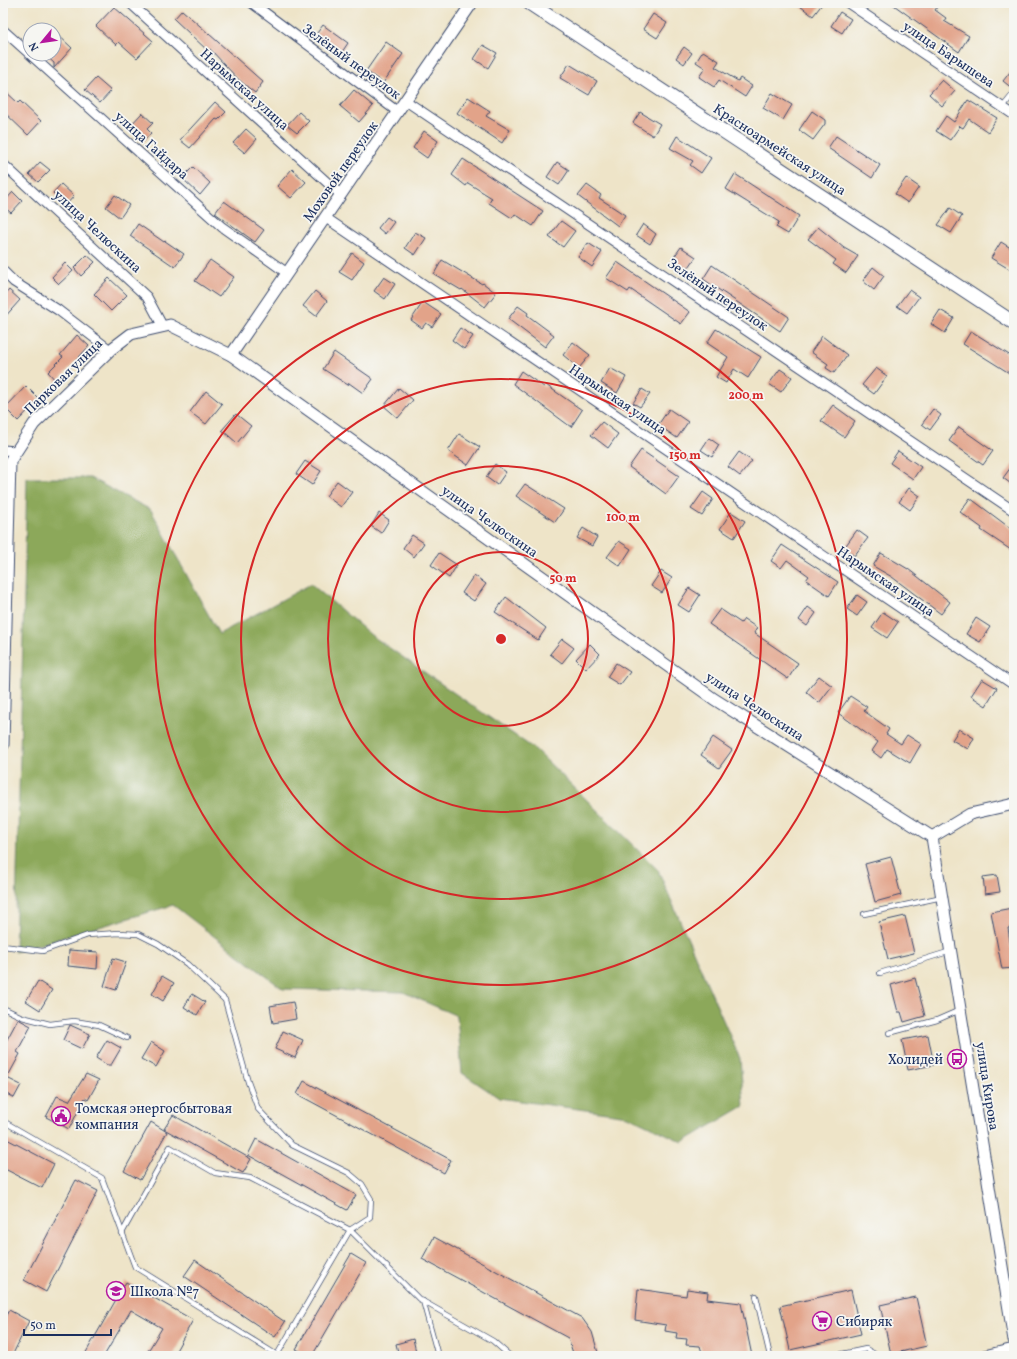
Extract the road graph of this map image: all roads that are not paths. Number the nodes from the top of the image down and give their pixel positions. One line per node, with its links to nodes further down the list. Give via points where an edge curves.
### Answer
1 (130, 3): 13 (street, Нарымская улица)
2 (252, 3): 10 (street, Зелёный переулок)
3 (472, 3): 8 (street, Моховой переулок)
4 (529, 3): 17 (main road, Красноармейская улица)
5 (848, 3): 9 (street, улица Барышева)
6 (3, 30): 16 (street, улица Гайдара, via 222,227)
7 (1014, 93): 9 (lane)
8 (406, 101): 10 (street, Моховой переулок); 23 (street, Зелёный переулок)
9 (1002, 108): 11 (street, улица Барышева)
10 (398, 112): 13 (street, Моховой переулок)
11 (1014, 115)
12 (3, 164): 18 (street, улица Челюскина, via 147,297)
13 (341, 195): 14 (street, Моховой переулок)
14 (326, 218): 16 (street, Моховой переулок); 24 (street, Нарымская улица)
15 (3, 271): 19 (street, via 14,282 58,310)
16 (287, 273): 20 (street, Моховой переулок)
17 (1014, 323)
18 (167, 326): 19 (street, Парковая улица, via 131,334); 20 (street, улица Челюскина)
19 (110, 350): 22 (street, Парковая улица, via 34,424)
20 (231, 355): 27 (street, улица Челюскина, via 714,699)
21 (3, 450): 22 (street)
22 (16, 451): 25 (street, Парковая улица, via 10,461)
23 (1014, 511)
24 (1014, 685)
25 (3, 745)
26 (1014, 804): 27 (street, via 970,814)
27 (932, 837): 28 (street, улица Кирова)
28 (942, 897): 29 (lane); 31 (street, улица Кирова)
29 (864, 914)
30 (3, 946): 38 (lane, via 43,951 88,935 138,934 187,964 225,1000 248,1082 262,1114 292,1145 349,1173 362,1184 371,1199 370,1217)
31 (951, 951): 32 (lane); 34 (street, улица Кирова)
32 (880, 972)
33 (3, 1008): 36 (lane, via 22,1017 50,1024 74,1021 99,1025)
34 (960, 1010): 35 (lane, via 937,1020); 42 (street, улица Кирова)
35 (889, 1033)
36 (127, 1038)
37 (3, 1121): 39 (lane, via 102,1178)
38 (350, 1230): 39 (lane, via 250,1178 215,1173 170,1147); 39 (lane, via 277,1355 135,1268); 41 (lane)
39 (122, 1232)
40 (756, 1296): 46 (lane)
41 (423, 1301): 44 (lane); 45 (lane, via 493,1341)
42 (1014, 1340)
43 (1014, 1349): 49 (street)
44 (438, 1356)
45 (510, 1356)
46 (770, 1356)
47 (833, 1356): 48 (lane, via 866,1349)
48 (878, 1356)
49 (984, 1356)

